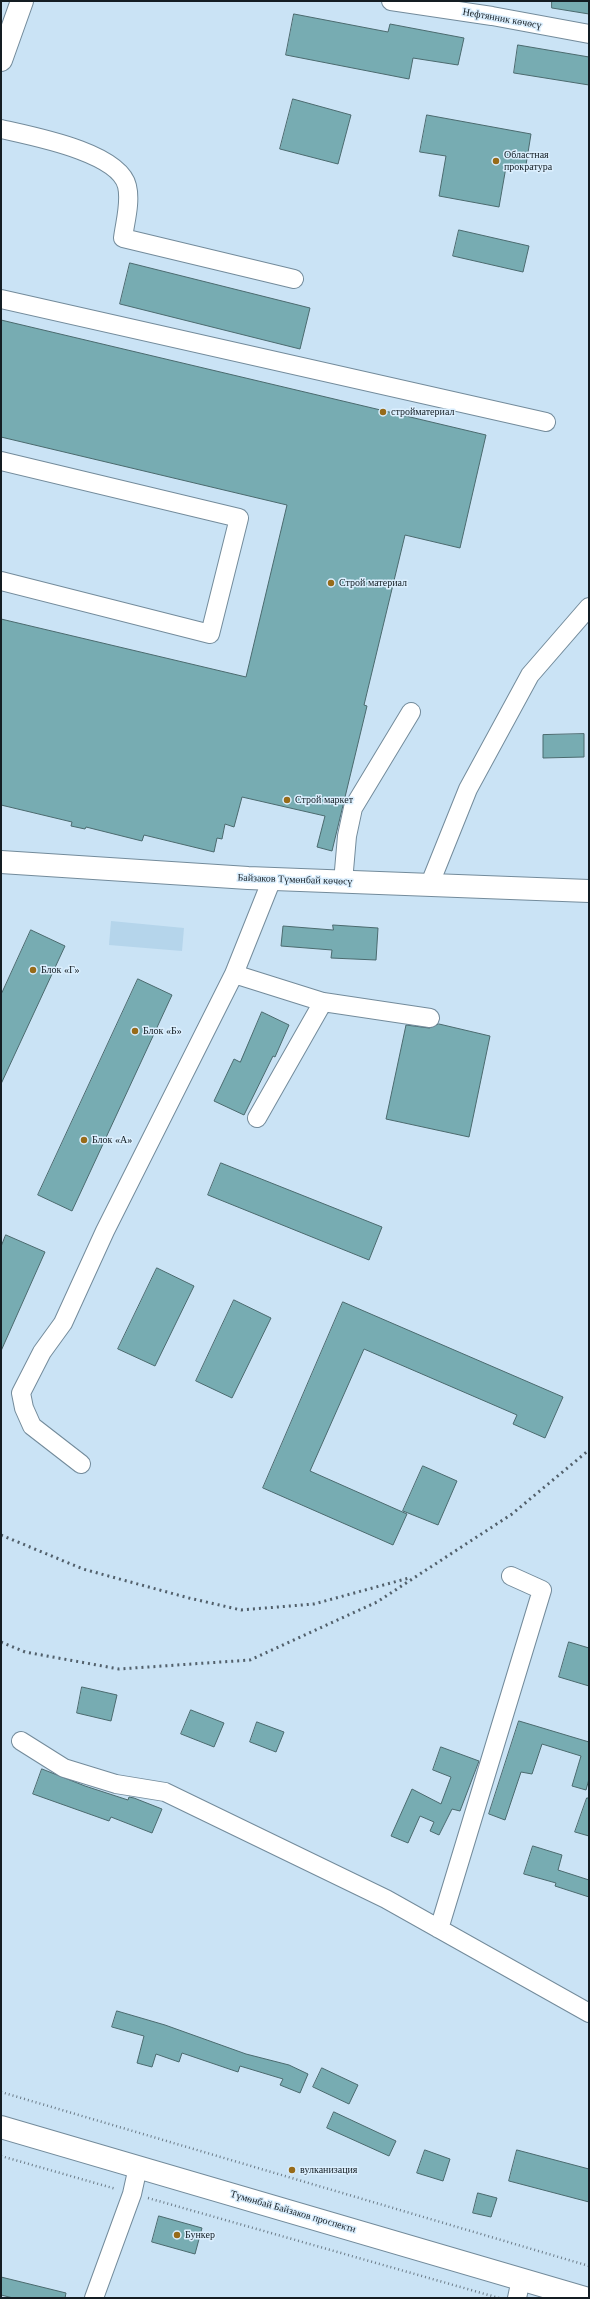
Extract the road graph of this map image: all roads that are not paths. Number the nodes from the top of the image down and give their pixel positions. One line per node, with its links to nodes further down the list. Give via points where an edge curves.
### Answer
1 (22, 1): 5 (main road)
2 (391, 1): 3 (street, Нефтянник көчөсү)
3 (494, 9): 4 (street, Нефтянник көчөсү)
4 (589, 34)
5 (1, 60)
6 (1, 129): 7 (street, via 80,149 119,172 125,178 128,187 123,238)
7 (294, 279)
8 (1, 299): 9 (street)
9 (546, 422)
10 (1, 461): 11 (street, via 238,518 210,634)
11 (1, 582)
12 (589, 607): 17 (street, via 530,675 468,789)
13 (411, 712): 16 (street, via 353,808 347,836)
14 (1, 862): 15 (main road, Байзаков Түмөнбай көчөсү)
15 (272, 879): 16 (main road, Байзаков Түмөнбай көчөсү); 19 (street)
16 (343, 882): 17 (main road, Байзаков Түмөнбай көчөсү)
17 (429, 886): 18 (main road, Байзаков Түмөнбай көчөсү)
18 (589, 891)
19 (234, 974): 20 (street); 23 (street, via 104,1231 63,1323 42,1352 20,1393 32,1426)
20 (323, 1002): 21 (street); 22 (street)
21 (430, 1018)
22 (257, 1118)
23 (81, 1464)
24 (511, 1576): 26 (street, via 542,1590)
25 (21, 1741): 26 (street, via 64,1768 116,1784 165,1792 386,1899)
26 (439, 1929): 27 (street)
27 (589, 2013)
28 (1, 2127): 29 (main road, Түмөнбай Байзаков проспекти)
29 (138, 2167): 30 (main road, Түмөнбай Байзаков проспекти); 31 (street, via 132,2194)
30 (519, 2289): 32 (main road, Түмөнбай Байзаков проспекти)
31 (94, 2298)
32 (585, 2298)

